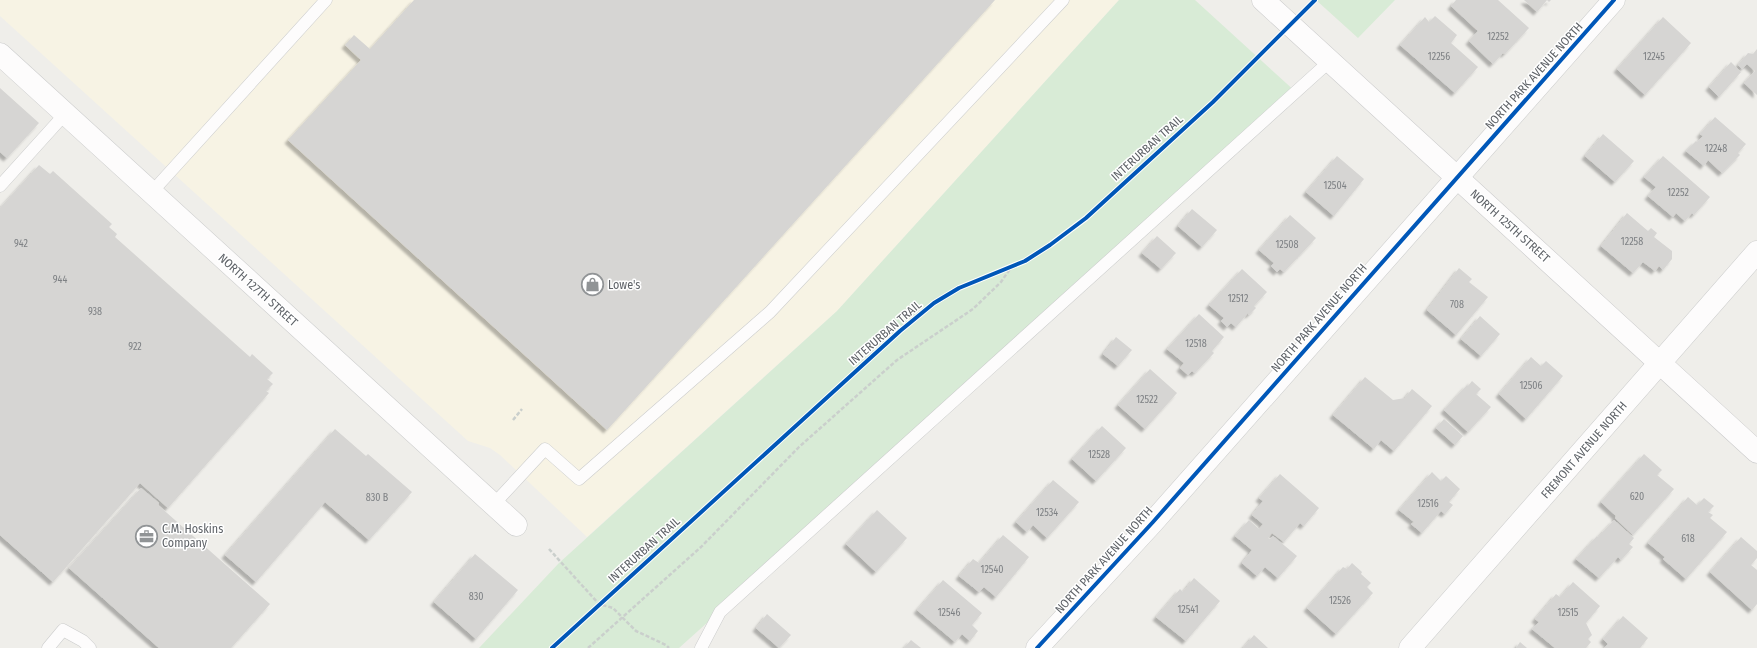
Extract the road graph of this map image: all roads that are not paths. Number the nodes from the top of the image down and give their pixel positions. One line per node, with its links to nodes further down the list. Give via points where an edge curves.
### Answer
1 (326, 0): 10 (lane)
2 (1063, 0): 14 (lane, via 770,312 579,479 545,449)
3 (1263, 0): 6 (street, NORTH 125TH STREET)
4 (1614, 0): 8 (street, NORTH PARK AVENUE NORTH)
5 (0, 54): 7 (street, NORTH 127TH STREET)
6 (1330, 61): 8 (street, NORTH 125TH STREET); 18 (lane, via 720,612)
7 (65, 114): 9 (lane); 10 (street, NORTH 127TH STREET)
8 (1458, 178): 12 (street, NORTH 125TH STREET); 19 (street, NORTH PARK AVENUE NORTH, via 1153,522)
9 (0, 186)
10 (151, 193): 14 (street, NORTH 127TH STREET)
11 (1757, 252): 12 (street, FREMONT AVENUE NORTH)
12 (1661, 363): 13 (street, NORTH 125TH STREET); 20 (street, FREMONT AVENUE NORTH)
13 (1757, 452)
14 (494, 504): 15 (street, NORTH 127TH STREET)
15 (516, 524)
16 (48, 648): 17 (lane, via 63,630)
17 (90, 648)
18 (701, 648)
19 (1037, 648)
20 (1410, 648)

